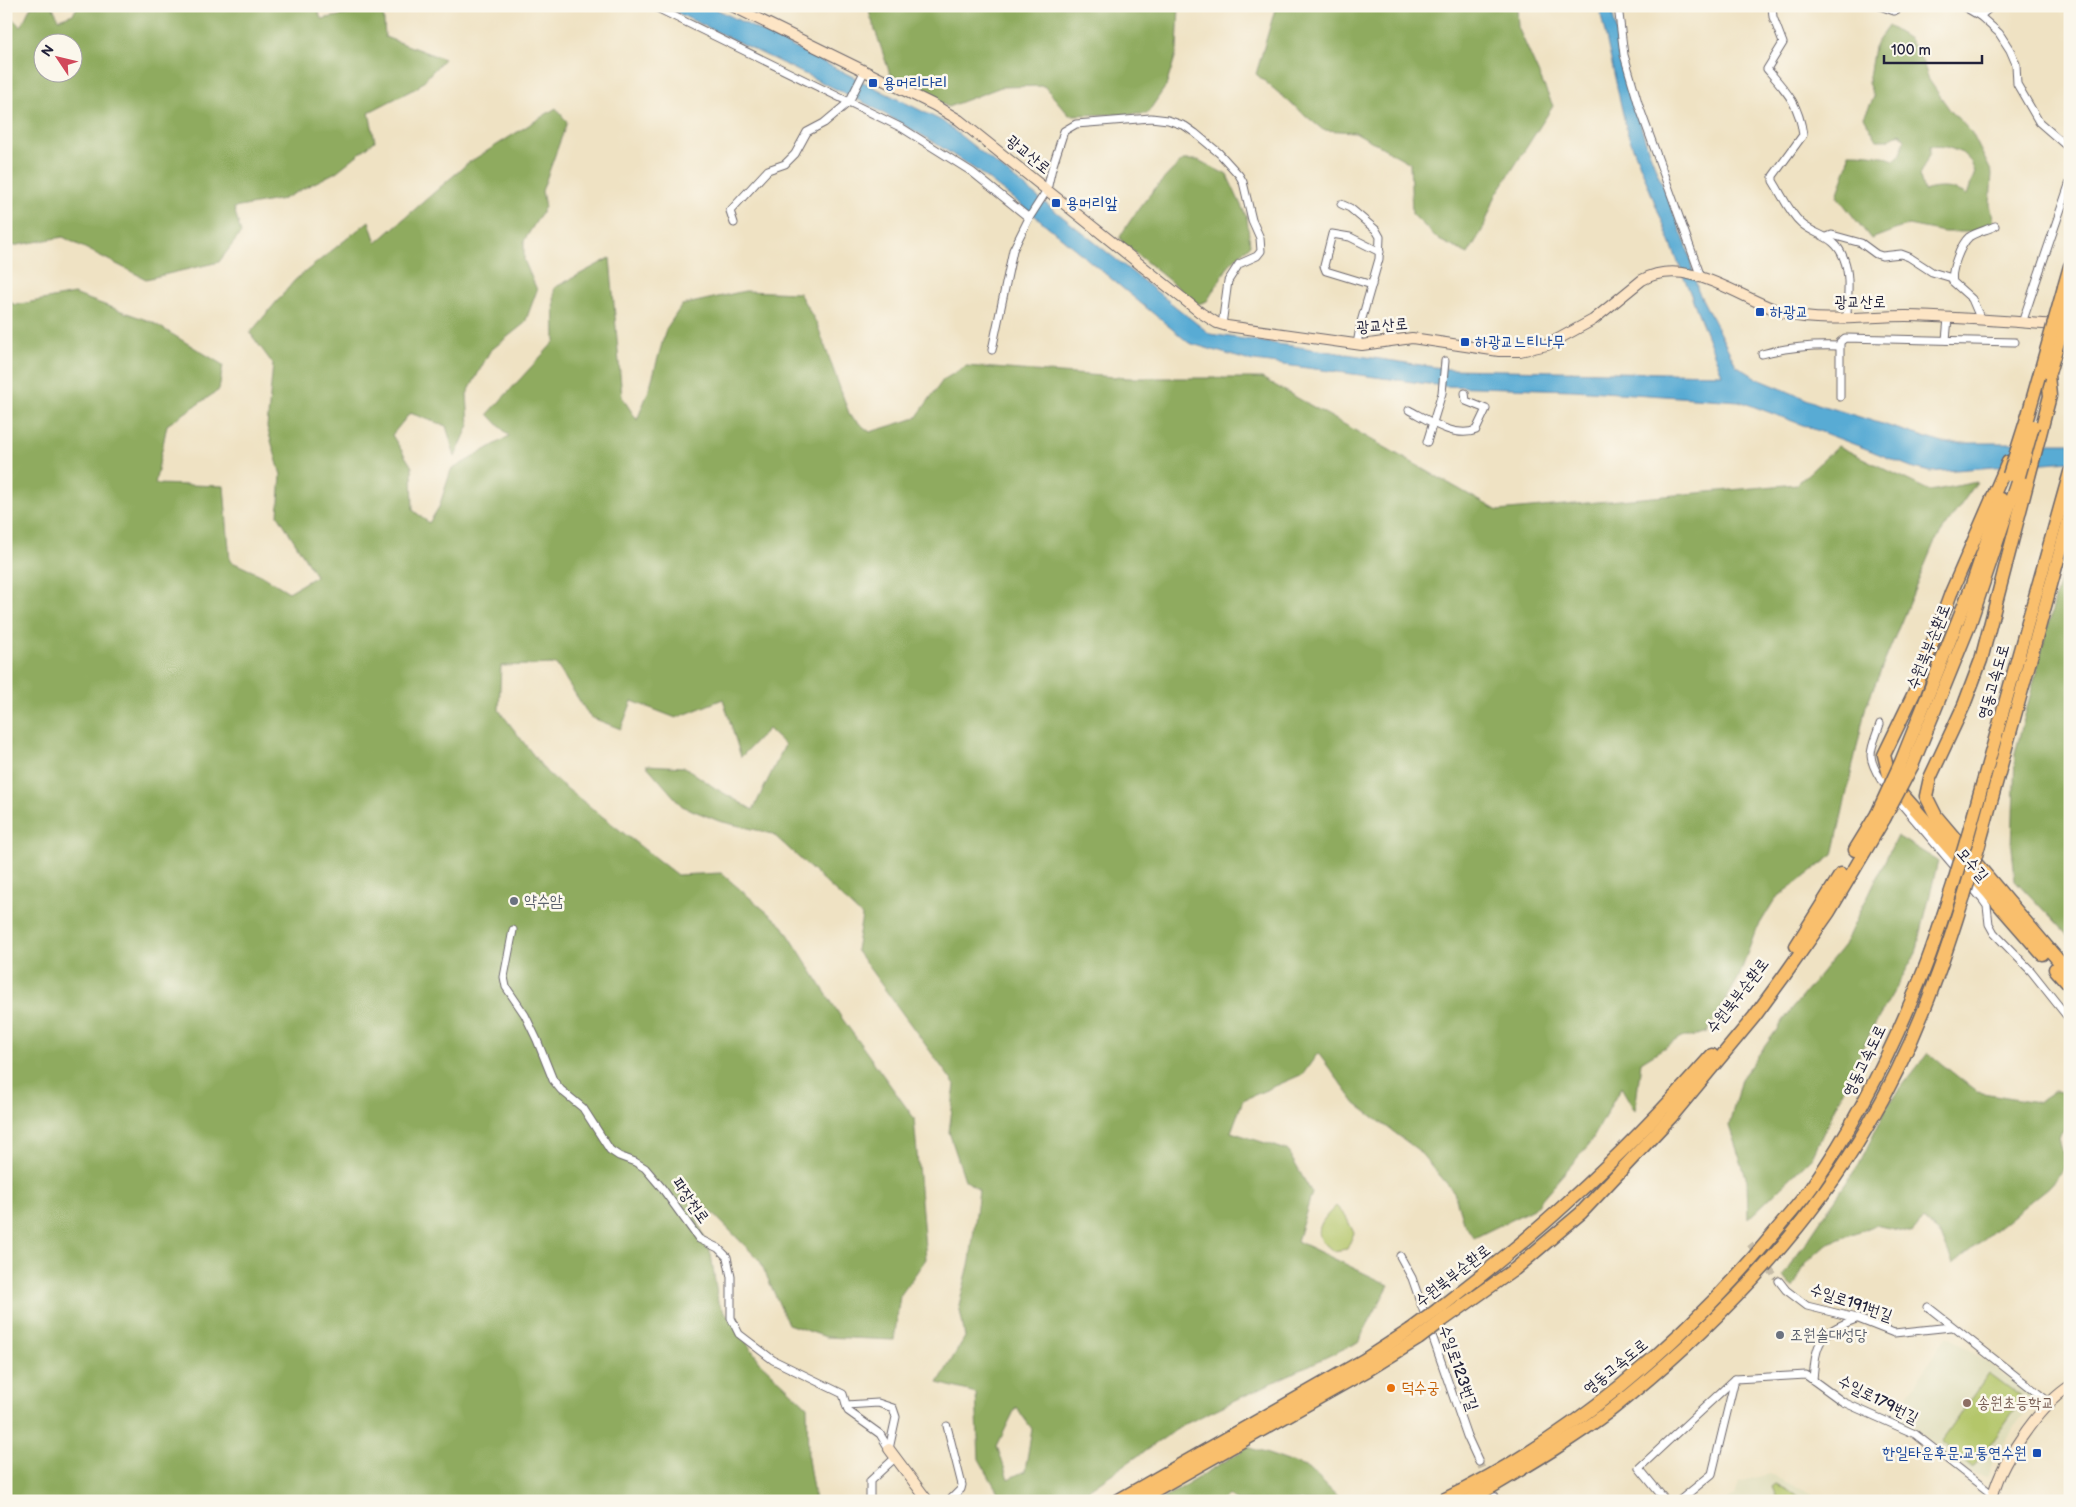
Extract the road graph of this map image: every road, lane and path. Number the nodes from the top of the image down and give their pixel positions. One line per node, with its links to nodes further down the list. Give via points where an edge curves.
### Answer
1 (653, 6): 11 (street)
2 (732, 6): 10 (street, 광교산로)
3 (1618, 6): 22 (street, via 1624,56)
4 (1772, 6): 19 (street, via 1783,42 1768,70 1793,99 1803,135 1778,168 1773,181 1802,224)
5 (1880, 6): 6 (street, via 1894,11)
6 (1903, 6)
7 (1963, 6): 9 (street)
8 (1990, 6): 9 (street)
9 (1980, 16): 12 (street, via 1999,33 2010,50 2016,64 2017,84 2039,122)
10 (863, 74): 11 (street); 14 (street, 광교산로, via 960,120)
11 (849, 102): 16 (street, via 884,117 931,145); 17 (street, via 808,132 786,164 768,170 734,205 730,212)
12 (2070, 149)
13 (2070, 182): 29 (street)
14 (1045, 193): 16 (street); 30 (street, 광교산로); 30 (street, via 1064,130 1076,124 1159,118 1185,126 1195,133 1219,153 1243,182 1260,238 1261,251 1239,264 1228,281)
15 (1341, 204): 20 (street, via 1376,230 1380,237)
16 (1030, 216): 36 (street, via 1013,250)
17 (734, 223)
18 (1995, 226): 23 (street, via 1970,236 1965,242 1952,268)
19 (1827, 237): 23 (street, via 1832,235 1861,243 1882,256 1900,254 1932,272); 26 (street, via 1844,259)
20 (1380, 252): 24 (street); 24 (street, via 1350,237 1332,234 1326,272)
21 (2070, 266): 44 (highway, 수원북부순환로, bridge, via 2028,415)
22 (1698, 276): 26 (street, 광교산로, via 1759,304 1791,314); 34 (street, 광교산로, via 1676,272 1646,277 1593,320 1552,342 1528,350 1499,350 1412,338)
23 (1952, 278): 28 (street, via 1972,299)
24 (1372, 285): 34 (street)
25 (2070, 301): 44 (highway, 수원북부순환로, bridge)
26 (1847, 317): 27 (street, 광교산로)
27 (1948, 318): 28 (street, 광교산로); 32 (street)
28 (1981, 320): 29 (street, 광교산로)
29 (2022, 323): 31 (street, 광교산로)
30 (1222, 325): 34 (street, 광교산로)
31 (2070, 326)
32 (1946, 340): 33 (street); 35 (street, via 1845,338)
33 (2014, 342)
34 (1357, 344)
35 (1839, 346): 37 (street, via 1812,345); 40 (street)
36 (992, 350)
37 (1762, 354)
38 (1445, 364): 42 (street)
39 (1465, 394): 42 (street, via 1466,401 1486,409 1476,430 1460,432)
40 (1840, 398)
41 (1409, 410): 42 (street)
42 (1433, 422): 43 (street)
43 (1427, 442)
44 (2015, 476): 49 (highway, via 1978,669 1930,778 1926,796 1936,816); 50 (highway, via 1955,585 1914,693 1884,755 1895,786); 57 (highway, 수원북부순환로, bridge, via 1969,626 1907,764 1829,912 1800,954 1754,1018 1671,1117 1581,1213 1515,1269 1440,1315)
45 (2069, 477): 73 (highway, 영동고속도로, bridge, via 1968,835 1923,974 1880,1071 1853,1121 1813,1185 1753,1259 1683,1332 1606,1398 1530,1450)
46 (2070, 516): 74 (highway, 영동고속도로, bridge, via 1964,896 1937,977 1895,1074 1867,1127 1825,1194 1694,1340 1610,1410 1541,1458)
47 (1880, 724): 51 (street, 모수길, via 1870,754 1871,764 1881,780 1982,898 1994,933 2031,971)
48 (513, 930): 62 (street, 파장천로, via 504,977 506,987 538,1040 553,1080 584,1108 610,1150 645,1168 699,1239 718,1248 727,1257 732,1318 739,1334 773,1360 843,1394)
49 (2070, 974)
50 (2070, 986)
51 (2070, 1020)
52 (1400, 1256): 66 (street, 수일로123번길, via 1412,1278)
53 (1779, 1281): 55 (street, 수일로191번길, via 1807,1306)
54 (1928, 1308): 56 (street)
55 (1856, 1318): 56 (street, 수일로191번길, via 1894,1333); 59 (street, via 1824,1335 1814,1364)
56 (1951, 1327): 61 (street)
57 (1414, 1335): 71 (highway, 수원북부순환로, via 1364,1360); 72 (highway, 수원북부순환로, via 1368,1370)
58 (1735, 1379): 59 (street, 수일로179번길, via 1806,1375); 75 (street, via 1639,1468); 76 (street, via 1712,1474)
59 (1813, 1380): 67 (street, 수일로179번길, via 1843,1402 1915,1434)
60 (2070, 1386): 61 (street)
61 (2049, 1402): 67 (street, via 2005,1464)
62 (846, 1405): 64 (street, via 848,1412 880,1434); 64 (street, via 878,1402 893,1408 896,1416)
63 (947, 1426): 70 (street, via 962,1485)
64 (889, 1449): 65 (street)
65 (895, 1458): 68 (street, via 872,1478); 69 (street)
66 (1479, 1462)
67 (1992, 1498)
68 (870, 1501)
69 (928, 1501)
70 (949, 1501)
71 (1117, 1501)
72 (1136, 1501)
73 (1441, 1501)
74 (1468, 1501)
75 (1666, 1501)
76 (1679, 1501)

